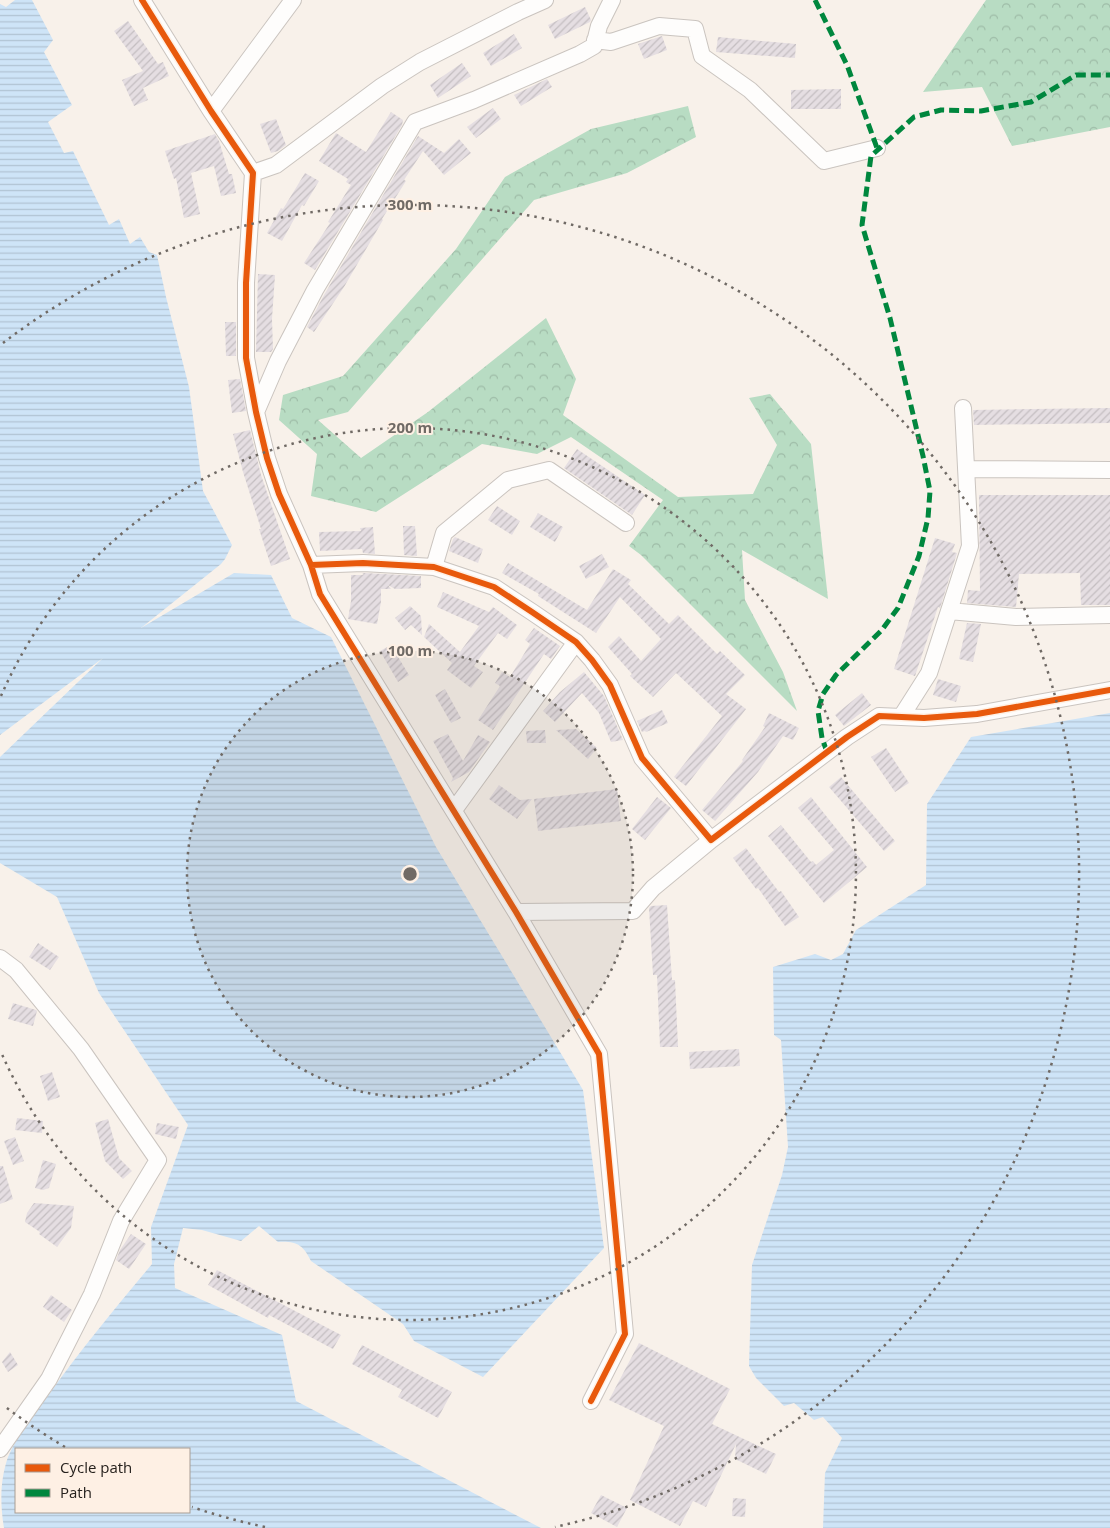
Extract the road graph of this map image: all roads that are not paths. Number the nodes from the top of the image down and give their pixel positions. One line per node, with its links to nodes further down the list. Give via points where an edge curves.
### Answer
1 (142, 0): 6 (street)
2 (293, 0): 6 (street)
3 (546, 0): 8 (street, via 420,62 382,86 276,165)
4 (612, 0): 5 (street)
5 (595, 40): 7 (street, via 611,42 659,26 695,29 702,56 750,90 824,161); 10 (street, via 594,46 580,54 415,122 316,290 278,360)
6 (211, 111): 8 (street)
7 (877, 148)
8 (253, 174): 10 (street, via 246,283 246,358)
9 (963, 408): 11 (street)
10 (256, 412): 14 (street, via 279,494)
11 (966, 469): 12 (street); 16 (street, via 970,546)
12 (1110, 470)
13 (626, 523): 15 (street, via 549,470 508,480 444,533)
14 (310, 565): 15 (street, via 364,563); 21 (street, via 320,594)
15 (434, 567): 18 (street, via 494,587)
16 (949, 611): 17 (street, via 1016,617); 20 (street, via 929,673)
17 (1110, 615)
18 (576, 642): 21 (street); 22 (street, via 610,685 642,758)
19 (1110, 690): 20 (street, via 977,714)
20 (901, 717): 22 (street, via 880,716 855,732)
21 (454, 810): 23 (street)
22 (711, 840): 23 (street, via 653,888 633,911)
23 (516, 912): 25 (street, via 598,1054 625,1334)
24 (0, 958): 26 (street, via 16,970 80,1049 158,1160 121,1221 92,1294 49,1379)
25 (591, 1401)
26 (0, 1449)

